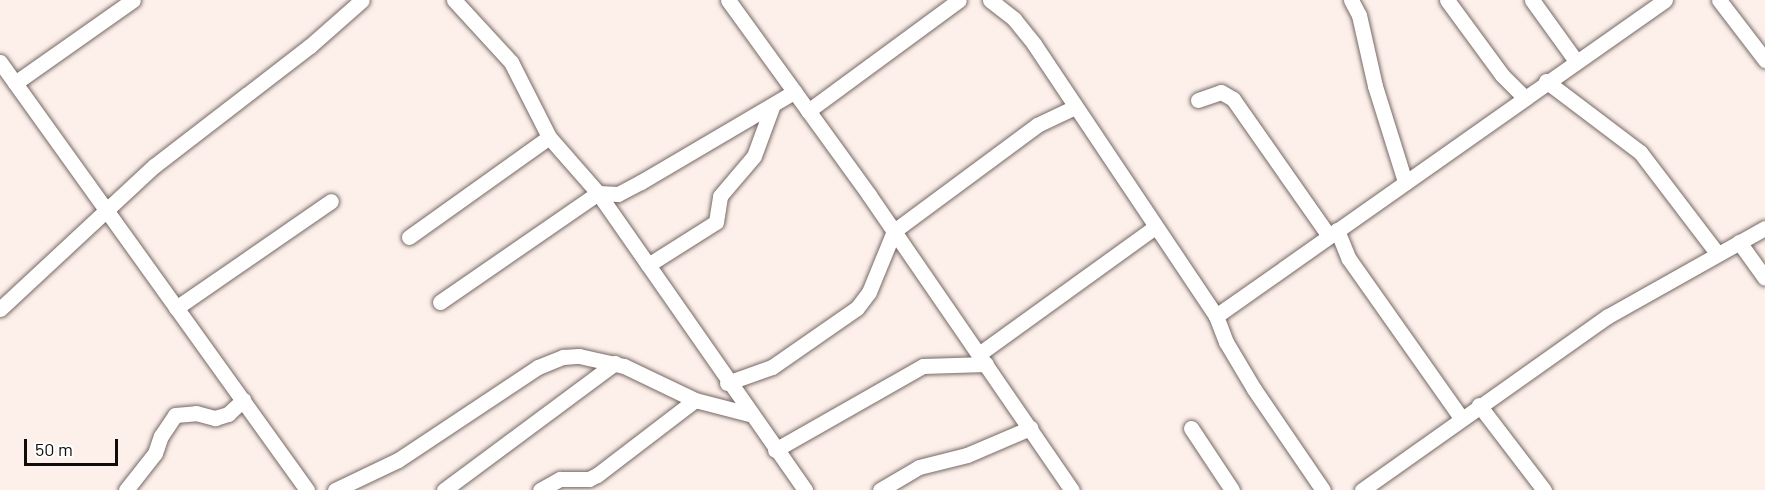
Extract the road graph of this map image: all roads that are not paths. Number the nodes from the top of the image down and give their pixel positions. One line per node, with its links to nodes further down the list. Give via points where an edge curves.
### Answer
1 (133, 0): 16 (street)
2 (362, 0): 27 (street, via 310,46 187,139)
3 (454, 0): 23 (street, via 511,62)
4 (728, 0): 17 (street)
5 (959, 0): 22 (street)
6 (990, 0): 21 (street, via 1014,19)
7 (1351, 0): 24 (street, via 1359,15 1375,86)
8 (1448, 0): 18 (street, via 1502,75)
9 (1532, 0): 13 (street)
10 (1665, 0): 13 (street)
11 (1719, 0): 12 (street)
12 (1765, 60)
13 (1576, 61): 15 (street)
14 (0, 62): 16 (street)
15 (1546, 81): 18 (street); 34 (street, via 1640,152)
16 (15, 83): 27 (street)
17 (794, 92): 20 (street); 22 (street)
18 (1524, 97): 24 (street)
19 (1198, 100): 31 (street, via 1221,92 1233,99)
20 (772, 107): 25 (street, via 618,194); 35 (street, via 754,156 720,196 716,222)
21 (1075, 107): 28 (street); 30 (street, via 1037,125)
22 (808, 111): 30 (street)
23 (549, 137): 25 (street); 32 (street)
24 (1405, 182): 31 (street)
25 (598, 193): 35 (street); 37 (street)
26 (331, 201): 38 (street)
27 (104, 211): 38 (street); 39 (street)
28 (1154, 228): 40 (street); 41 (street)
29 (1765, 228): 33 (street)
30 (894, 231): 41 (street); 43 (street, via 863,302 772,367)
31 (1333, 233): 40 (street); 48 (street)
32 (409, 237)
33 (1739, 242): 34 (street); 36 (street)
34 (1718, 253): 46 (street, via 1608,316)
35 (648, 265): 43 (street)
36 (1765, 278)
37 (440, 302)
38 (176, 308): 44 (street)
39 (0, 309)
40 (1216, 316): 61 (street, via 1226,342 1254,389)
41 (982, 359): 49 (street); 51 (street, via 923,366)
42 (615, 363): 45 (street); 54 (street, via 579,356 544,364 398,460); 55 (street)
43 (727, 383): 47 (street)
44 (243, 400): 52 (street, via 228,414 215,418 196,413 175,415 165,427 155,453); 53 (street)
45 (695, 400): 47 (street); 56 (street, via 597,475 589,479 560,478)
46 (1479, 405): 48 (street); 63 (street)
47 (749, 414): 51 (street)
48 (1461, 418): 62 (street)
49 (1030, 428): 58 (street, via 967,455 919,467); 59 (street)
50 (1191, 428): 60 (street)
51 (775, 450): 57 (street)
52 (126, 490)
53 (307, 490)
54 (335, 490)
55 (444, 490)
56 (540, 490)
57 (805, 490)
58 (880, 490)
59 (1072, 490)
60 (1232, 490)
61 (1323, 490)
62 (1362, 490)
63 (1544, 490)

